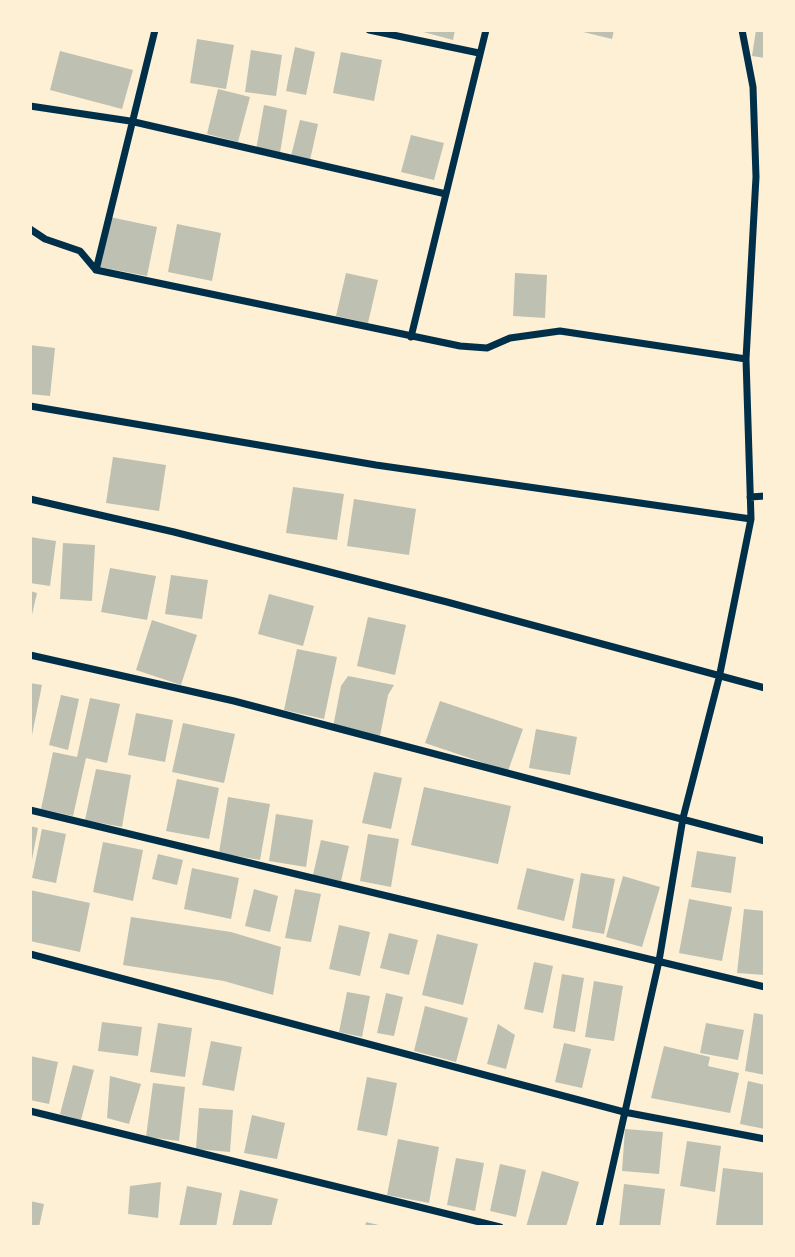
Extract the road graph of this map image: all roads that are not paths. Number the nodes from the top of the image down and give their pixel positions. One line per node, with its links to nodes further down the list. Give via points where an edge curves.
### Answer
1 (155, 30): 7 (street)
2 (369, 30): 5 (street)
3 (486, 30): 5 (street)
4 (742, 30): 12 (street, via 753,86 756,177)
5 (479, 53): 8 (street)
6 (30, 106): 7 (street)
7 (130, 121): 8 (street); 10 (street)
8 (446, 194): 11 (street)
9 (30, 229): 10 (street, via 80,251)
10 (96, 270): 11 (street)
11 (411, 337): 12 (street, via 487,348 510,338 560,331)
12 (746, 359): 15 (street)
13 (30, 406): 17 (street, via 376,465)
14 (765, 496): 15 (street)
15 (750, 497): 17 (street)
16 (30, 499): 19 (street, via 447,602)
17 (751, 519): 19 (street)
18 (30, 655): 22 (street, via 247,705)
19 (719, 678): 20 (street); 22 (street)
20 (765, 688)
21 (30, 810): 25 (street)
22 (683, 818): 23 (street); 25 (street)
23 (765, 841)
24 (30, 954): 28 (street)
25 (659, 961): 26 (street); 28 (street)
26 (765, 988)
27 (30, 1111): 30 (street)
28 (624, 1112): 29 (street); 31 (street)
29 (765, 1139)
30 (500, 1227)
31 (598, 1227)

